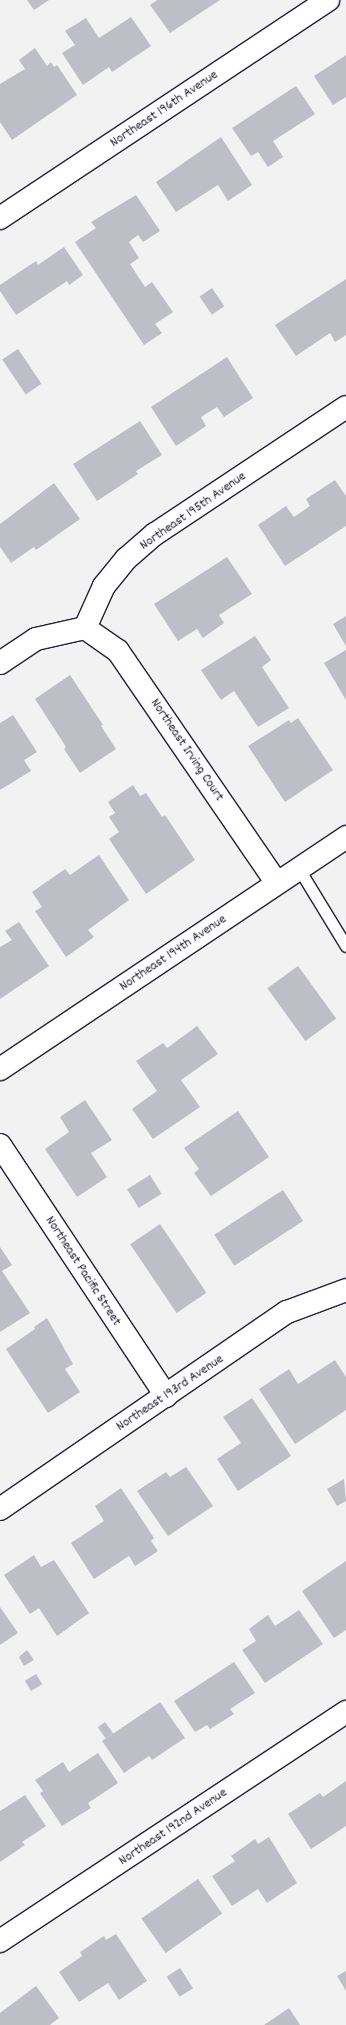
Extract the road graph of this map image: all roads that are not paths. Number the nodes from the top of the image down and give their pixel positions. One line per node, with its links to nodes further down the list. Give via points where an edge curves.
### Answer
1 (328, 0): 2 (street, Northeast 196th Avenue)
2 (0, 218)
3 (346, 407): 4 (street, Northeast 195th Avenue, via 155,534 126,559 104,586)
4 (85, 628): 5 (street, via 36,639); 8 (street, Northeast Irving Court, via 118,651)
5 (0, 663)
6 (346, 837): 7 (street, Northeast 194th Avenue)
7 (298, 868): 8 (street, Northeast 194th Avenue); 9 (lane)
8 (277, 883): 10 (street, Northeast 194th Avenue)
9 (346, 946)
10 (0, 1068)
11 (0, 1145): 13 (street, Northeast Pacific Street)
12 (346, 1290): 13 (street, Northeast 193rd Avenue, via 287,1312)
13 (166, 1396): 14 (street, Northeast 193rd Avenue)
14 (0, 1509)
15 (346, 1712): 16 (street, Northeast 192nd Avenue)
16 (0, 1941)

